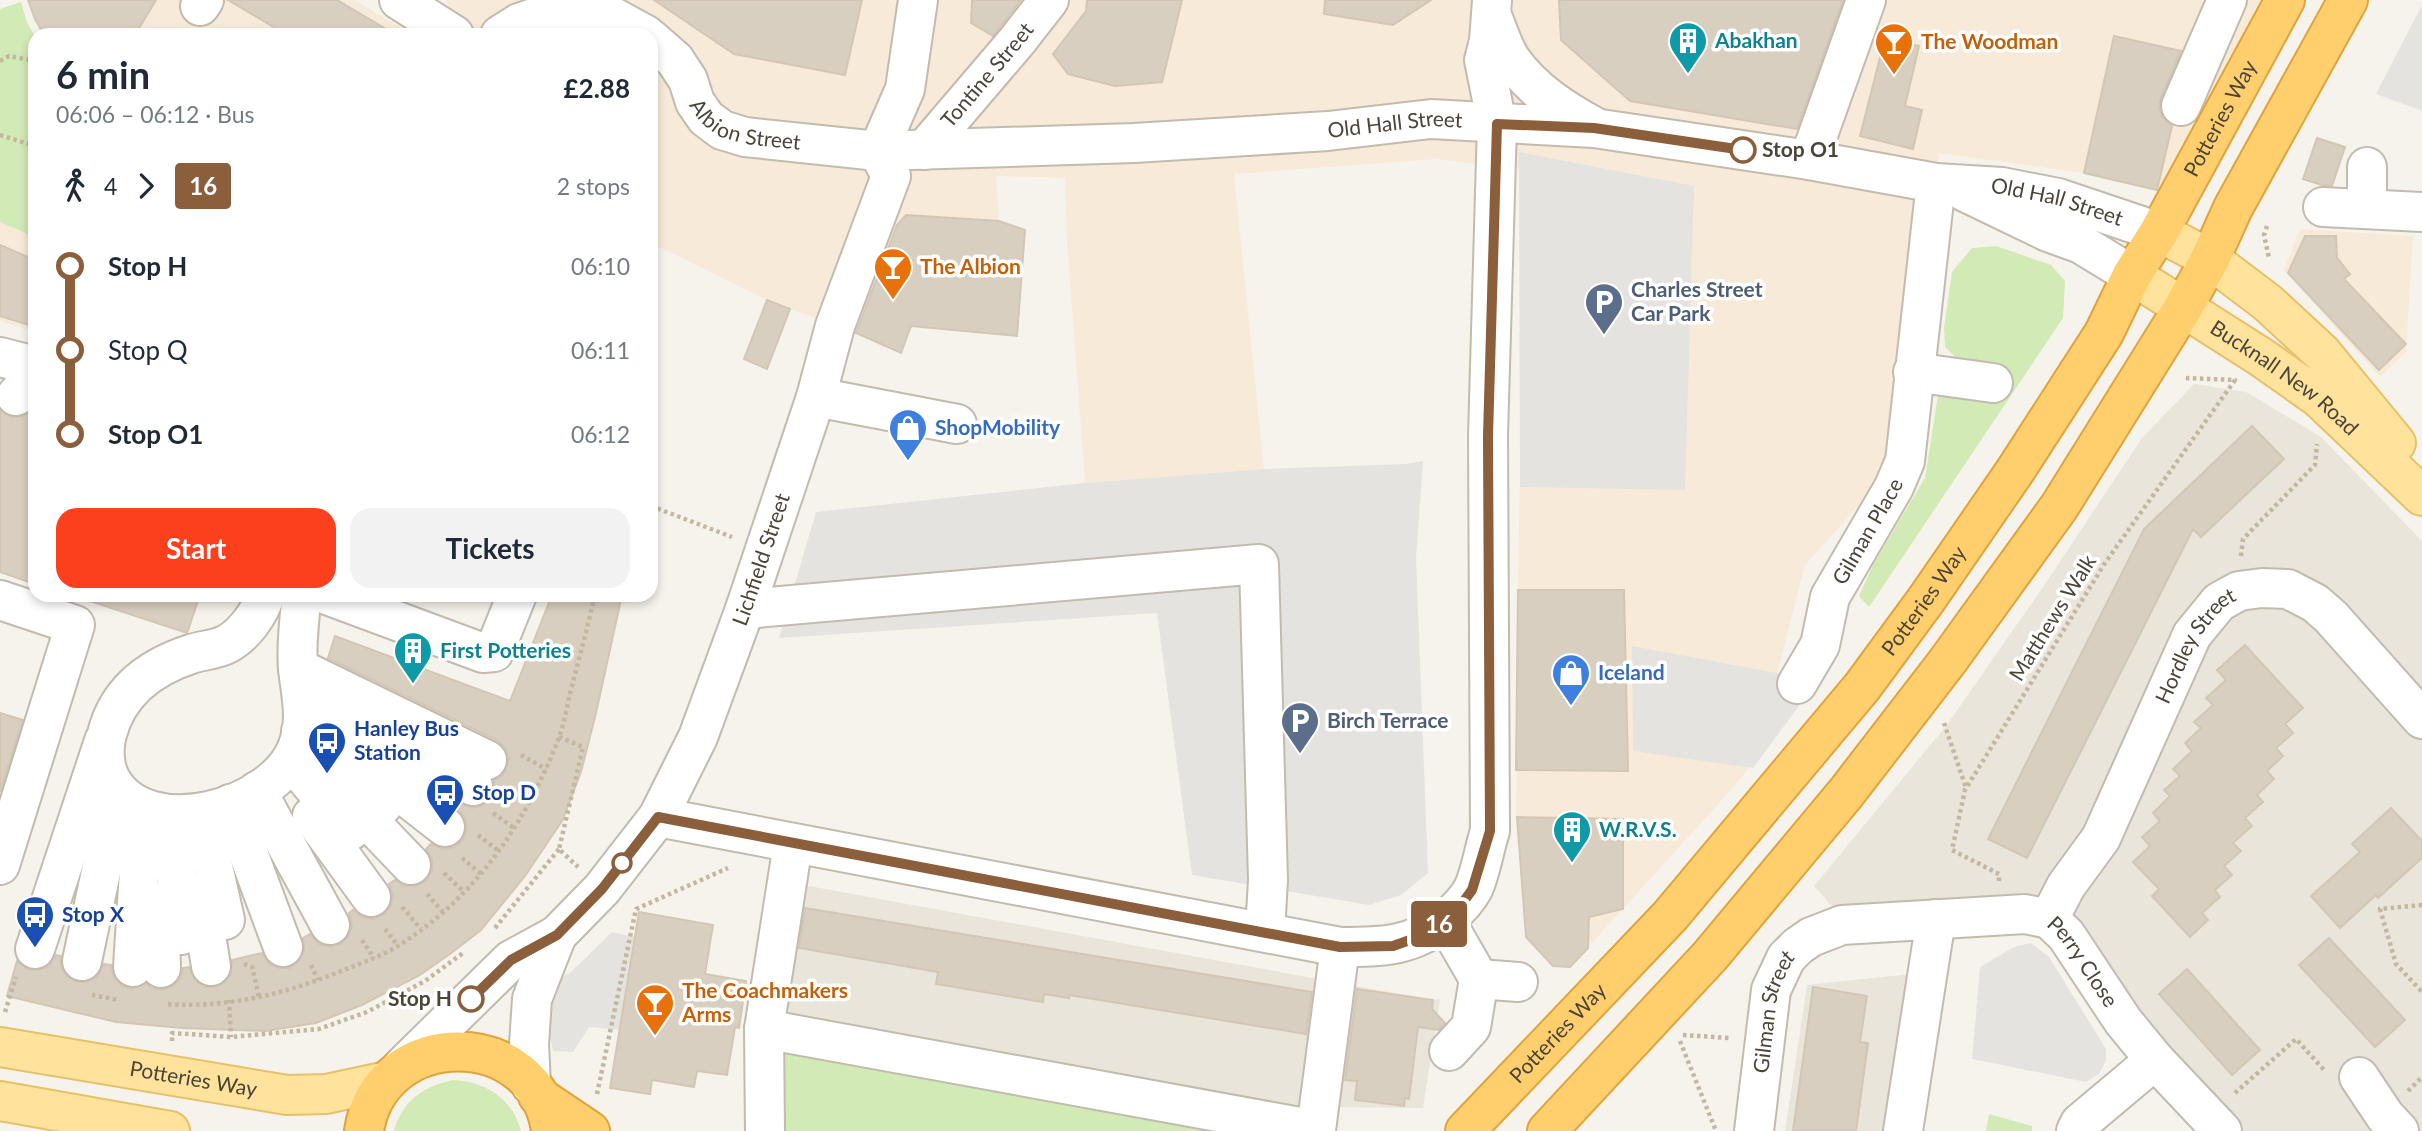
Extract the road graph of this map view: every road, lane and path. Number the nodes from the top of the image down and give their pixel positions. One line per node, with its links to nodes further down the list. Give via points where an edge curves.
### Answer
1 (399, 0): 11 (street)
2 (918, 0): 21 (street, via 905,89)
3 (1049, 0): 20 (street, Tontine Street)
4 (1866, 0): 22 (street)
5 (2227, 0): 15 (street)
6 (2285, 0): 29 (highway, Potteries Way)
7 (2348, 0): 30 (highway, via 2233,208)
8 (1492, 8): 16 (street, via 1484,60); 17 (street, via 1512,60 1528,79 1556,105)
9 (502, 23): 10 (street, Albion Street, via 545,14 606,13)
10 (639, 24)
11 (442, 28)
12 (658, 43): 21 (street, Albion Street, via 688,80 706,118 722,130 745,137)
13 (28, 60): 14 (path, via 9,57)
14 (0, 61)
15 (2181, 106)
16 (1497, 124): 17 (street, Old Hall Street); 20 (street, Old Hall Street, via 1431,119 1328,131 1134,143); 71 (street, via 1488,436 1490,831 1472,890)
17 (1594, 128): 22 (street, Old Hall Street)
18 (0, 135): 19 (path)
19 (28, 144)
20 (924, 150): 21 (street, Old Hall Street)
21 (878, 151): 39 (street, Lichfield Street, via 891,176 835,326)
22 (1809, 160): 24 (street, Old Hall Street)
23 (2367, 167): 26 (street)
24 (1943, 183): 29 (street, Old Hall Street, via 2002,187 2058,198); 31 (street, Old Hall Street, via 2081,244); 34 (street, Gilman Place)
25 (2323, 207): 26 (street)
26 (2367, 209): 27 (street)
27 (2422, 212)
28 (2267, 224): 32 (path, via 2264,234 2269,261 2281,279)
29 (2159, 232): 30 (main road, Bucknall New Road); 31 (highway, Potteries Way)
30 (2210, 260): 32 (main road, Bucknall New Road); 33 (highway)
31 (2132, 275): 33 (main road, Bucknall New Road); 98 (highway, Potteries Way, via 2104,333 2015,471 1862,687 1670,916)
32 (2267, 303): 42 (main road, Bucknall New Road, via 2322,353)
33 (2182, 308): 43 (main road, Bucknall New Road, via 2319,398); 99 (highway, via 2059,507 1854,783 1710,956)
34 (1913, 372): 37 (street); 53 (street, Gilman Place, via 1905,461 1830,597 1820,645)
35 (2184, 378): 36 (path)
36 (2235, 380): 38 (path); 59 (path, Matthews Walk, via 2105,563)
37 (1993, 383)
38 (2245, 384)
39 (816, 397): 40 (street); 45 (street, Lichfield Street)
40 (957, 424)
41 (2318, 432): 46 (path, via 2315,466 2243,539)
42 (2422, 475)
43 (2422, 496)
44 (658, 509): 45 (path)
45 (766, 551): 52 (street, Lichfield Street)
46 (2239, 592): 55 (street, Hordley Street, via 2288,589 2315,604); 70 (street, Hordley Street, via 2219,602 2192,635 2101,838 2066,886)
47 (0, 600): 63 (street, via 75,625)
48 (263, 602): 56 (street, via 235,639 224,646 161,666 139,680 124,696)
49 (301, 602): 58 (street, via 298,622)
50 (346, 602): 51 (street, via 483,653 494,652)
51 (514, 602)
52 (745, 609): 60 (street, Lichfield Street, via 698,737); 73 (street, via 1259,564 1268,880)
53 (1797, 684)
54 (1940, 712): 59 (path)
55 (2422, 719)
56 (107, 734): 58 (street, via 105,760); 67 (street)
57 (559, 737): 62 (path, via 583,747)
58 (229, 771): 67 (street); 67 (street); 67 (street); 67 (street); 67 (street); 67 (street); 67 (street); 67 (street); 67 (street); 67 (street)
59 (1966, 789): 68 (path, Matthews Walk, via 1952,850 1999,874)
60 (658, 817): 61 (street); 65 (street, Lichfield Street)
61 (793, 844): 73 (street); 83 (street)
62 (559, 849): 65 (path); 75 (path)
63 (0, 865)
64 (729, 867): 92 (path, via 636,909)
65 (602, 889): 74 (street, Lichfield Street)
66 (2422, 905): 80 (path, via 2380,909 2396,964)
67 (271, 912): 81 (path, via 252,967); 82 (path, via 15,976)
68 (2001, 917): 69 (street, Perry Close); 70 (street, Perry Close)
69 (1936, 919): 72 (street, Perry Close); 102 (street)
70 (2049, 919): 87 (street, Perry Close, via 2066,934 2123,1021)
71 (1445, 920): 76 (street, via 1424,935 1393,946); 78 (street)
72 (1842, 925): 85 (street, Gilman Street, via 1811,937 1786,958 1772,990)
73 (1265, 932): 76 (street)
74 (557, 935): 88 (street, Lichfield Street, via 511,960); 90 (street, Lichfield Street, via 532,999 529,1044)
75 (487, 937)
76 (1340, 947): 83 (street, via 1316,1130)
77 (466, 952): 84 (path, via 379,1006 319,1029 231,1037)
78 (1479, 979): 79 (street); 86 (street, via 1471,1027)
79 (1518, 982)
80 (2422, 992)
81 (259, 997)
82 (6, 1023): 88 (main road, Potteries Way, via 287,1095 326,1094)
83 (764, 1029): 97 (street)
84 (172, 1033)
85 (1765, 1040): 100 (path, via 1675,1035); 101 (street, Gilman Street)
86 (1449, 1051)
87 (2155, 1060): 93 (street, Perry Close); 103 (street)
88 (394, 1074): 90 (highway, via 420,1057 459,1050 483,1053 514,1069); 95 (highway, via 369,1111)
89 (2359, 1077): 93 (path, via 2352,1071 2337,1085 2296,1039); 104 (street)
90 (535, 1090): 92 (highway); 96 (highway)
91 (0, 1101): 94 (main road)
92 (593, 1114)
93 (2215, 1124)
94 (170, 1131)
95 (363, 1131)
96 (551, 1131)
97 (765, 1131)
98 (1465, 1131)
99 (1547, 1131)
100 (1716, 1131)
101 (1754, 1131)
102 (1903, 1131)
103 (2076, 1131)
104 (2399, 1131)

